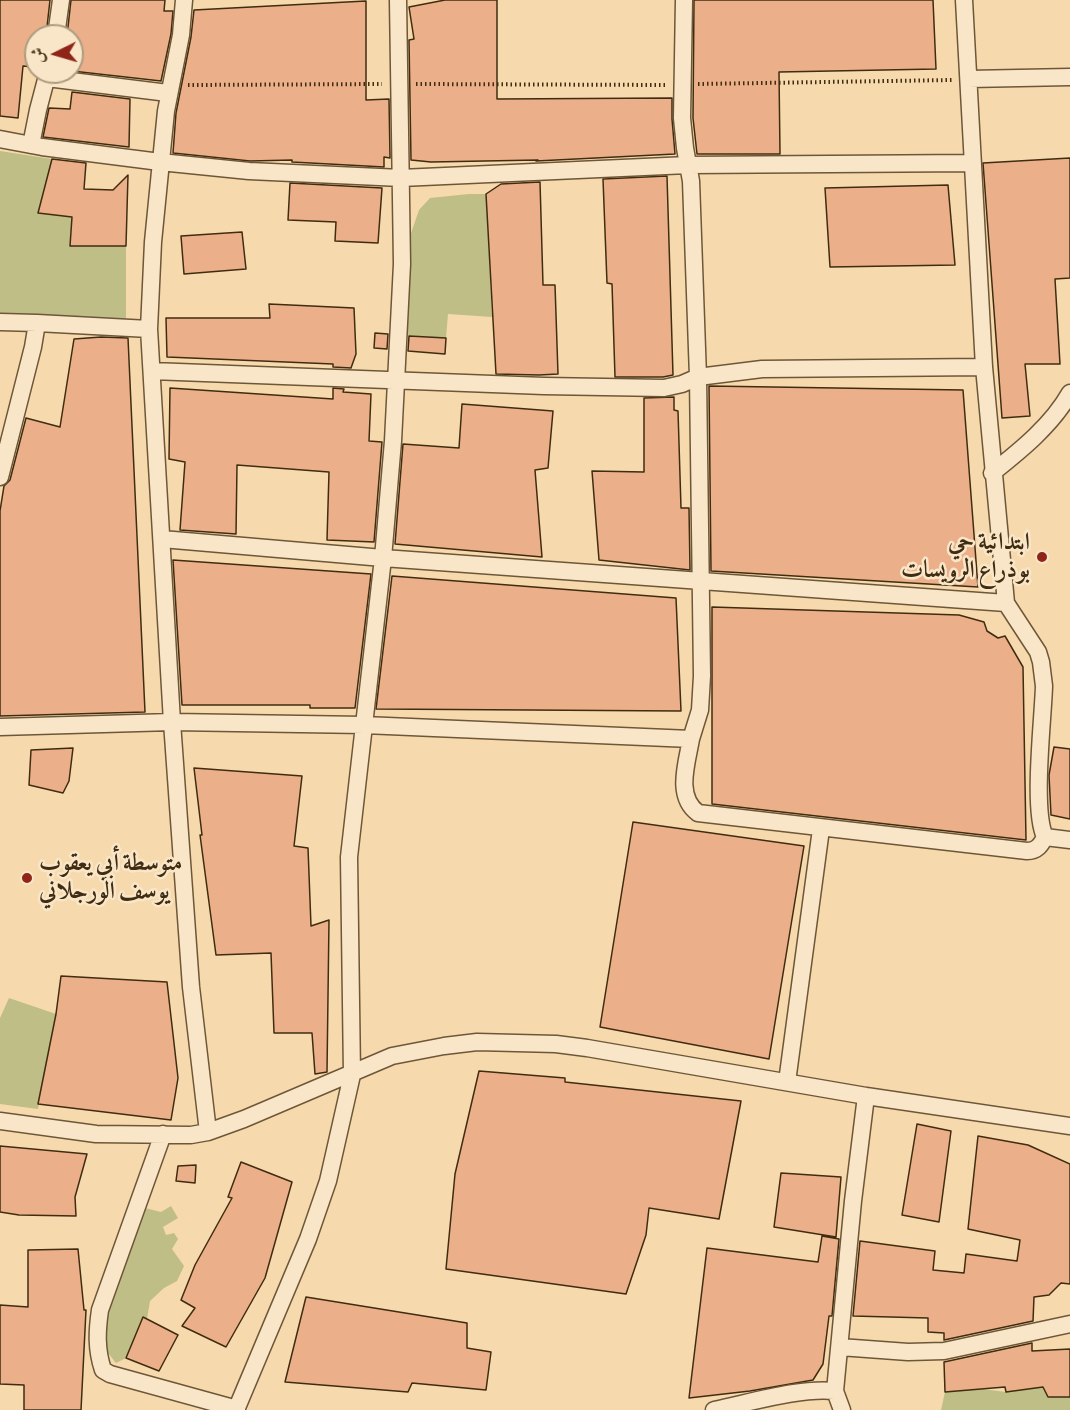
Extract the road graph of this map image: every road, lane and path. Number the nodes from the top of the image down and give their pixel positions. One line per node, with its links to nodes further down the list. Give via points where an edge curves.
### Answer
1 (61, 0): 6 (street)
2 (184, 0): 13 (street)
3 (398, 0): 10 (street)
4 (684, 0): 12 (street)
5 (964, 0): 9 (street)
6 (58, 24)
7 (1070, 77): 9 (street)
8 (84, 79): 13 (street)
9 (969, 80): 12 (path); 17 (street)
10 (398, 83): 12 (path); 13 (path); 19 (street)
11 (45, 84): 15 (street)
12 (681, 84): 18 (street)
13 (169, 89): 16 (street)
14 (0, 139): 15 (street)
15 (32, 145): 16 (street)
16 (160, 162): 19 (street, via 249,171); 22 (street)
17 (973, 163): 18 (street); 23 (street)
18 (688, 165): 19 (street); 25 (street)
19 (401, 178): 26 (street, via 402,264)
20 (0, 322): 21 (street)
21 (37, 323): 22 (street); 29 (street)
22 (149, 329): 24 (street)
23 (984, 367): 25 (street, via 762,369); 28 (street)
24 (152, 371): 26 (street); 30 (street)
25 (698, 377): 26 (street, via 664,387); 32 (street)
26 (396, 380): 31 (street)
27 (1070, 393): 28 (street, via 1061,408)
28 (992, 473): 33 (street)
29 (0, 477)
30 (162, 539): 31 (street); 34 (street)
31 (383, 558): 32 (street); 35 (street)
32 (702, 581): 33 (street); 37 (street, via 701,705)
33 (1006, 603): 39 (street, via 1038,652 1043,672 1039,795)
34 (172, 722): 35 (street); 36 (street); 46 (street, via 191,987)
35 (364, 725): 37 (street); 41 (street, via 349,857)
36 (0, 727)
37 (691, 739): 38 (street, via 684,785 689,804 698,813)
38 (821, 828): 39 (street, via 1028,851 1040,847); 42 (street)
39 (1046, 837): 40 (street)
40 (1070, 840)
41 (352, 1075): 42 (street, via 392,1056 487,1042 556,1044); 46 (street); 51 (street, via 328,1180 308,1239)
42 (787, 1082): 43 (street)
43 (866, 1095): 45 (street); 49 (street)
44 (0, 1121): 47 (street, via 96,1134)
45 (1070, 1126)
46 (208, 1132): 47 (street)
47 (162, 1134): 51 (street, via 100,1310 97,1333 102,1370)
48 (1070, 1324): 49 (street, via 944,1351 908,1353)
49 (840, 1347): 50 (street)
50 (835, 1391): 52 (street, via 788,1395); 53 (street)
51 (237, 1410)
52 (714, 1410)
53 (842, 1410)

